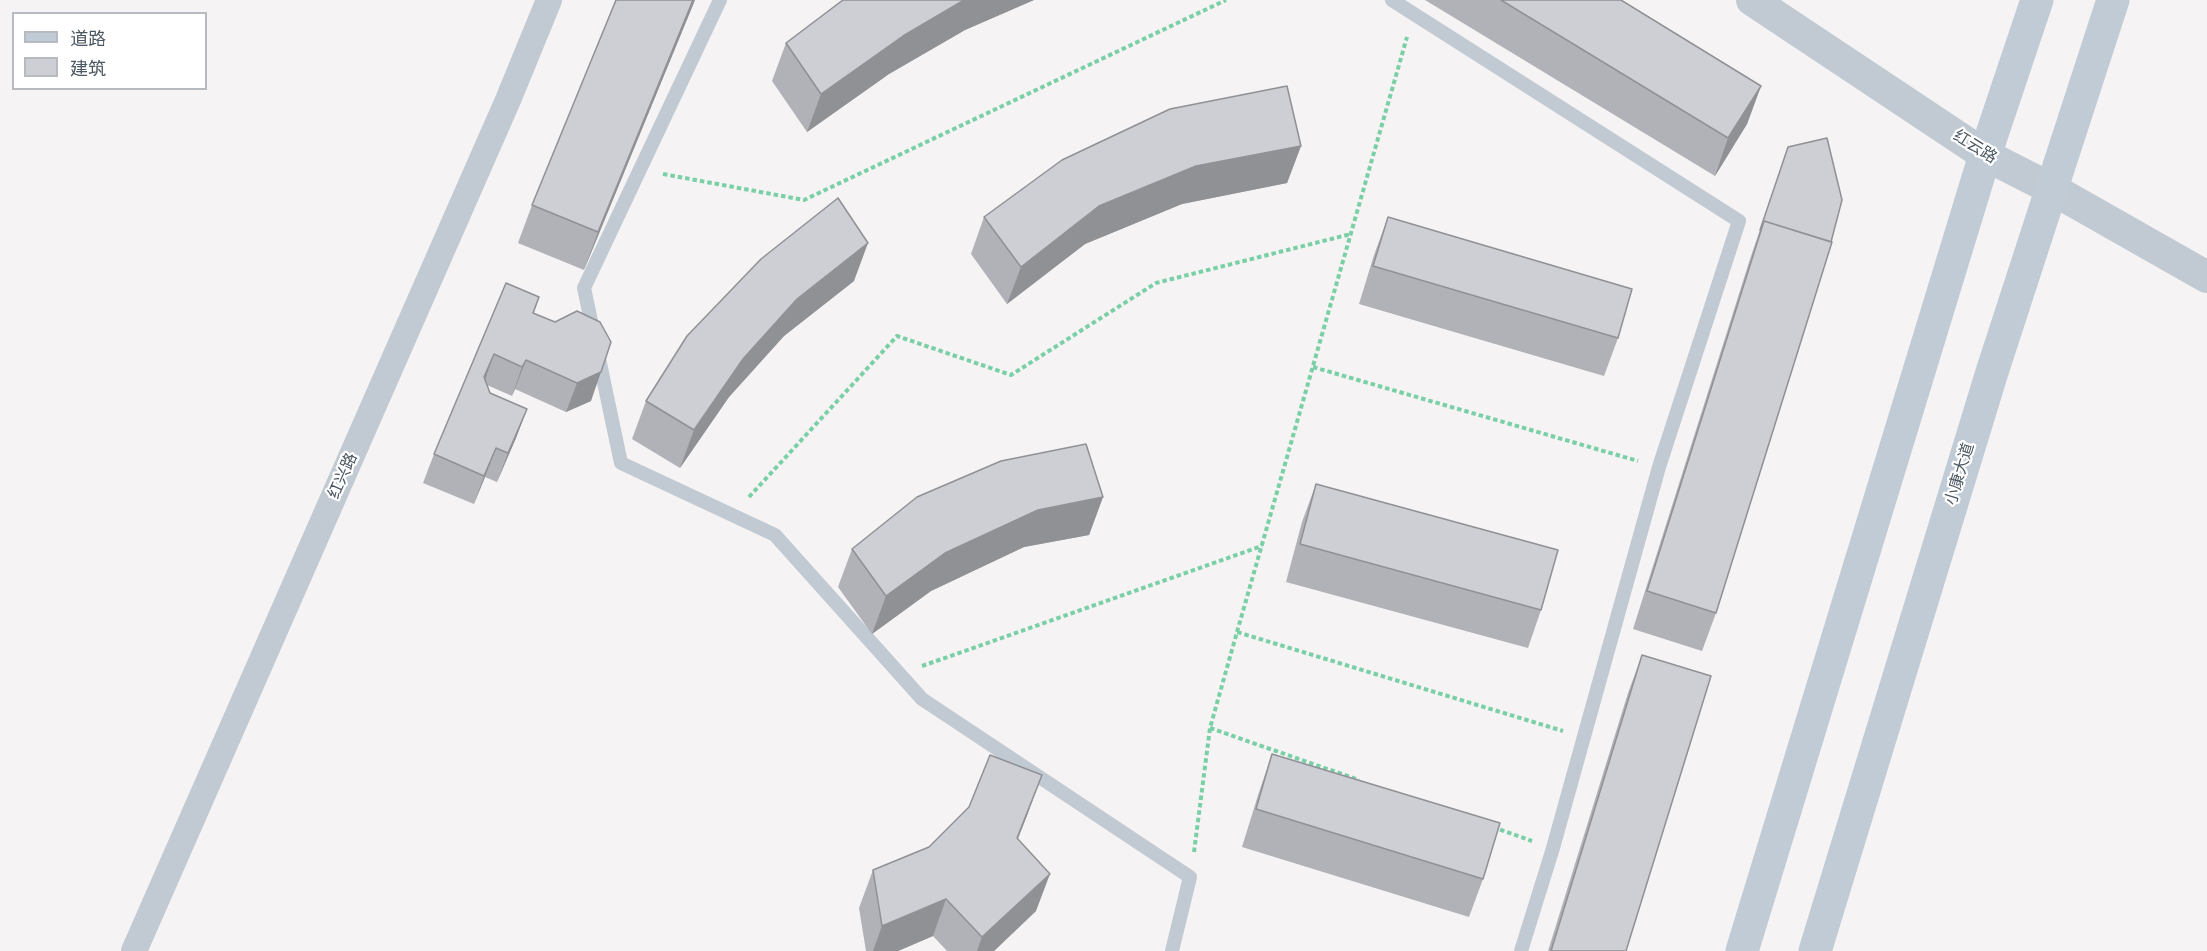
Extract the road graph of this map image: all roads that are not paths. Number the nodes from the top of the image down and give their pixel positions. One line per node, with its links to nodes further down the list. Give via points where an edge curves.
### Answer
1 (549, 0): 10 (street, 红兴路)
2 (720, 0): 11 (lane, via 584,288 621,463 775,535 922,699 1190,877)
3 (1392, 0): 12 (lane, via 1739,221 1659,467)
4 (1752, 0): 7 (street, 红云路)
5 (2037, 0): 7 (main road)
6 (2113, 0): 8 (main road, 小康大道)
7 (1985, 155): 8 (street, 红云路); 13 (main road)
8 (2052, 189): 9 (street, 红云路); 14 (main road, 小康大道, via 1985,394)
9 (2207, 277)
10 (134, 951)
11 (1172, 951)
12 (1521, 951)
13 (1742, 951)
14 (1815, 951)

